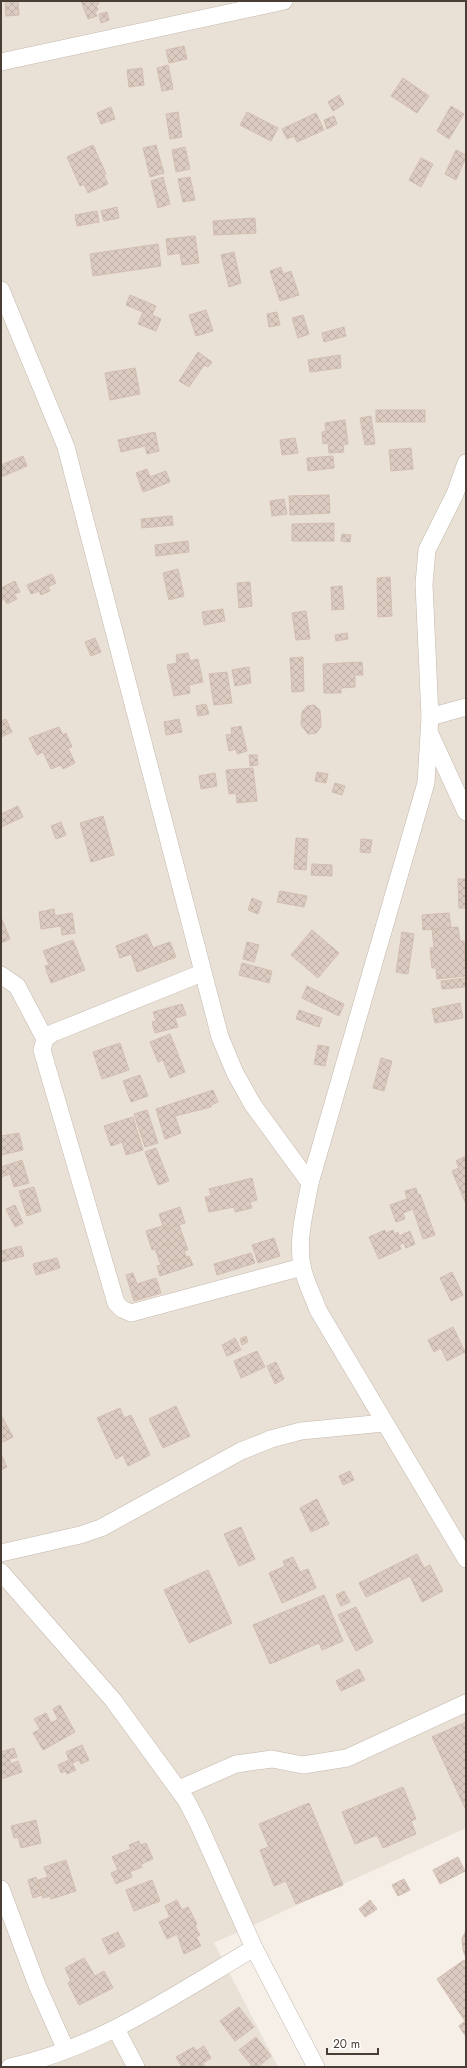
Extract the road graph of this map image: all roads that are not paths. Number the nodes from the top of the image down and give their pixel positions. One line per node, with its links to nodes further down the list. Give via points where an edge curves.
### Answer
1 (284, 1): 2 (street)
2 (1, 62)
3 (1, 290): 8 (street, via 66,447)
4 (466, 464): 6 (street, via 455,494 427,550 424,584)
5 (466, 707): 6 (street)
6 (430, 725): 7 (street); 11 (street, via 426,783)
7 (466, 812)
8 (202, 973): 10 (street, via 53,1033); 11 (street, via 220,1037 235,1073 252,1105)
9 (1, 975): 10 (street, via 17,986)
10 (46, 1039): 12 (street, via 42,1050 116,1303 122,1309 131,1313)
11 (310, 1183): 12 (street, via 303,1217)
12 (302, 1267): 13 (street, via 318,1310)
13 (384, 1423): 14 (street, via 302,1431 271,1438 241,1451 101,1528); 15 (street)
14 (1, 1553)
15 (466, 1559)
16 (1, 1572): 18 (street, via 113,1700)
17 (466, 1703): 18 (street, via 347,1758 303,1765 272,1759 236,1764)
18 (178, 1789): 20 (street, via 198,1823)
19 (1, 1889): 22 (street, via 37,1985)
20 (254, 1948): 21 (street); 25 (street)
21 (116, 2029): 22 (street); 24 (street)
22 (66, 2050): 23 (street)
23 (10, 2067)
24 (136, 2067)
25 (316, 2067)

